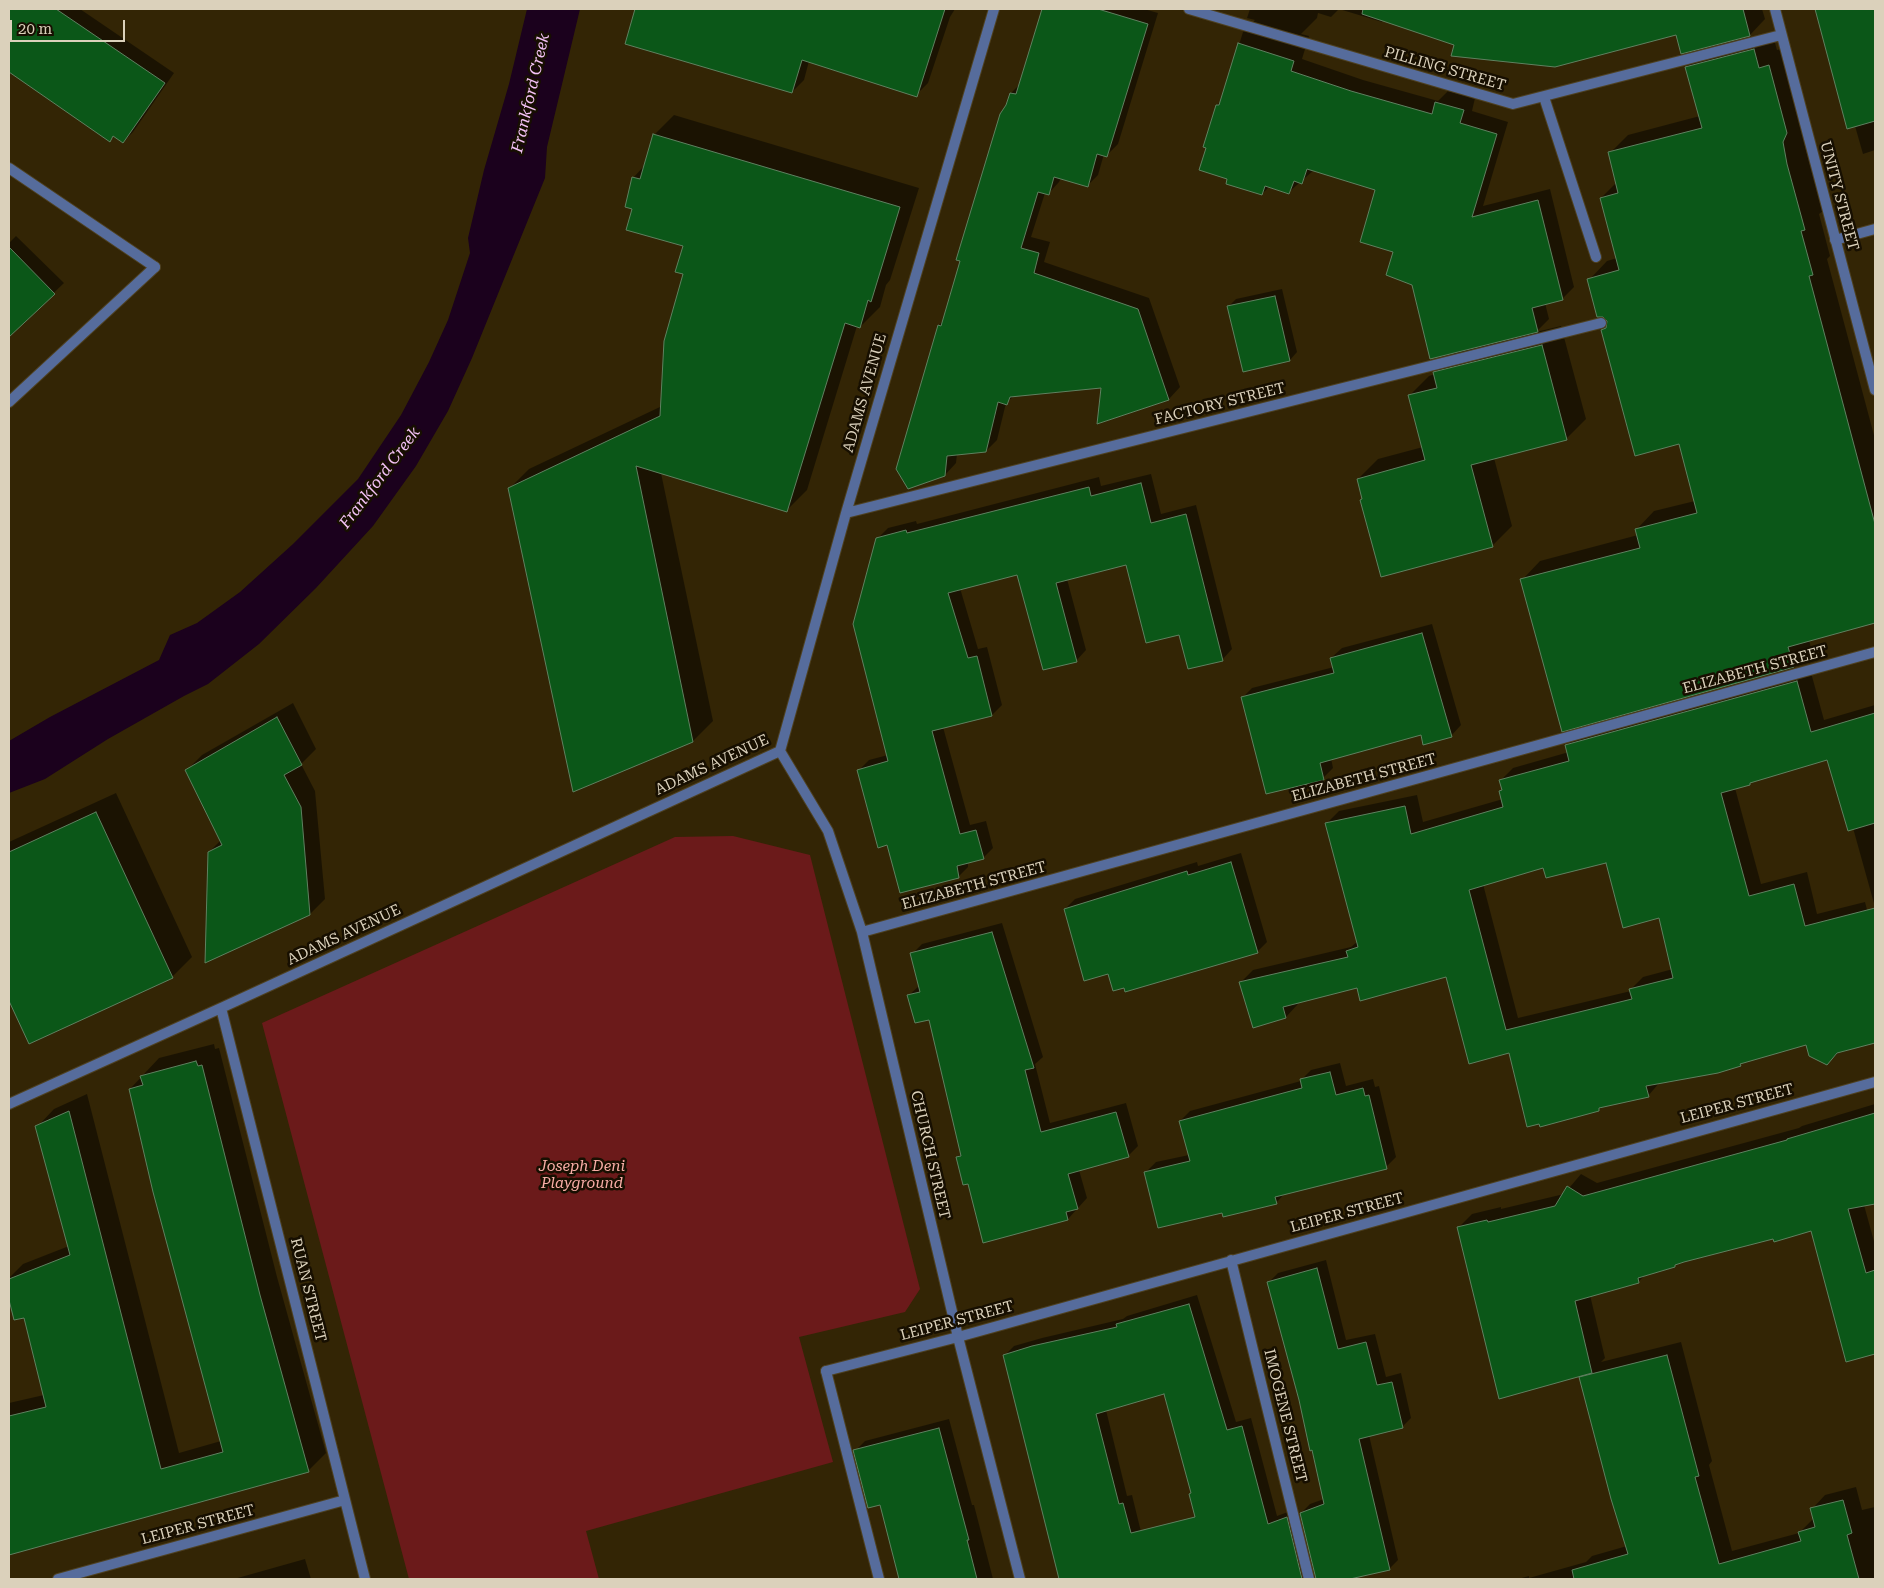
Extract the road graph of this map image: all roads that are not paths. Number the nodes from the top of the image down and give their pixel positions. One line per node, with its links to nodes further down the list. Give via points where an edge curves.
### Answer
1 (994, 9): 13 (street, ADAMS AVENUE)
2 (1189, 9): 5 (street, PILLING STREET, via 1513,104)
3 (1775, 9): 4 (street, UNITY STREET)
4 (1781, 35): 5 (street, PILLING STREET); 8 (street, UNITY STREET)
5 (1544, 97): 9 (street)
6 (9, 168): 12 (street, via 155,267)
7 (1875, 229): 8 (street)
8 (1835, 240): 11 (street, UNITY STREET)
9 (1596, 257)
10 (1601, 323): 13 (street, FACTORY STREET)
11 (1875, 390)
12 (9, 402)
13 (846, 513): 15 (street, ADAMS AVENUE)
14 (1875, 652): 16 (street, ELIZABETH STREET)
15 (780, 750): 16 (street, CHURCH STREET, via 828,831); 17 (street, ADAMS AVENUE)
16 (862, 932): 21 (street, CHURCH STREET)
17 (221, 1008): 19 (street, ADAMS AVENUE); 22 (street, RUAN STREET)
18 (1875, 1082): 20 (street, LEIPER STREET)
19 (9, 1104)
20 (1231, 1260): 21 (street, LEIPER STREET); 27 (street, IMOGENE STREET)
21 (958, 1337): 25 (street, LEIPER STREET, via 826,1370); 26 (street, CHURCH STREET)
22 (346, 1500): 23 (street, LEIPER STREET); 24 (street, RUAN STREET)
23 (58, 1579)
24 (365, 1579)
25 (879, 1579)
26 (1020, 1579)
27 (1309, 1579)

